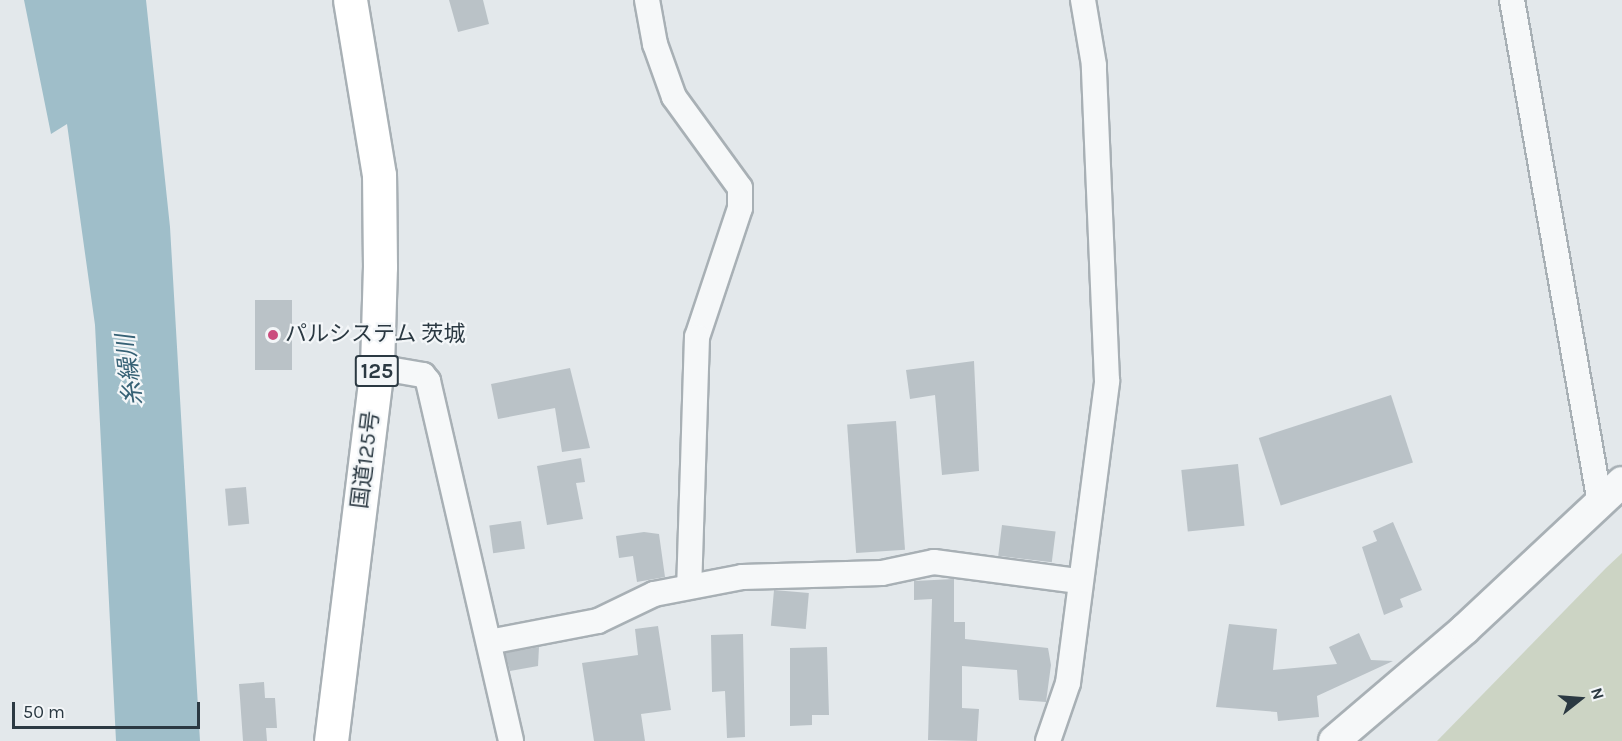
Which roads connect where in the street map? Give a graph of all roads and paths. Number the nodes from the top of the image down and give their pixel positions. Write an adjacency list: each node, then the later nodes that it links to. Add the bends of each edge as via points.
1 (350, 0): 5 (highway, 国道125号 / 125, via 378,174)
2 (648, 0): 9 (street, via 655,44 674,97 740,188 741,208 696,337)
3 (1083, 0): 8 (street, via 1094,65 1107,381)
4 (1512, 0): 7 (street)
5 (377, 367): 10 (street, via 423,375 428,381); 11 (highway, 国道125号 / 125)
6 (1622, 482): 7 (street)
7 (1600, 503): 14 (street)
8 (1079, 581): 9 (street, via 934,562 882,573 750,576); 13 (street, via 1068,683)
9 (689, 585): 10 (street, via 631,602 598,621)
10 (489, 642): 12 (street)
11 (331, 741)
12 (511, 741)
13 (1048, 741)
14 (1334, 741)

